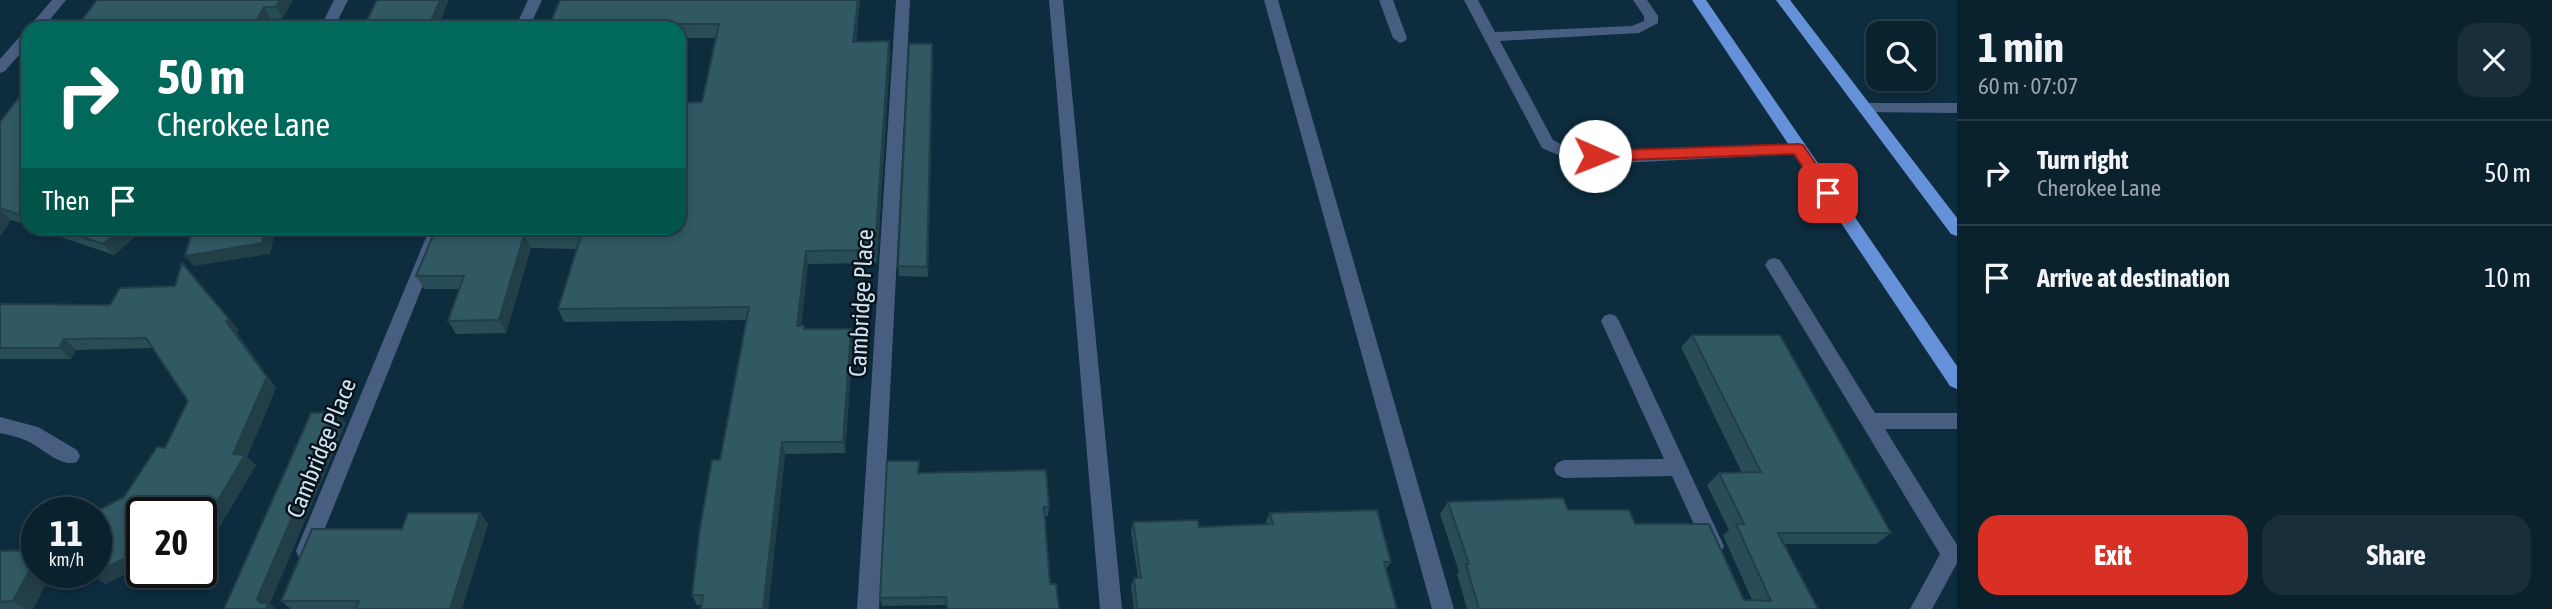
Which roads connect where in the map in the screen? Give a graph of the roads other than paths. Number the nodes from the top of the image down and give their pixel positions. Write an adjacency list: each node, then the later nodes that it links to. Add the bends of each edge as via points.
1 (59, 0): 12 (street)
2 (341, 0): 13 (street)
3 (535, 0): 14 (street)
4 (903, 0): 35 (street, Cambridge Place)
5 (1056, 0): 36 (street)
6 (1271, 0): 37 (street)
7 (1386, 0): 16 (street)
8 (1471, 0): 15 (street)
9 (1640, 0): 15 (street, via 1651,23 1634,30)
10 (1699, 0): 21 (main road)
11 (1783, 0): 19 (main road)
12 (41, 21)
13 (330, 21)
14 (525, 21)
15 (1491, 37): 21 (street, via 1547,144 1570,155)
16 (1399, 38)
17 (21, 44): 18 (street)
18 (0, 68)
19 (1864, 108): 20 (street); 22 (main road)
20 (1957, 108)
21 (1798, 149): 26 (main road)
22 (1957, 230)
23 (435, 235): 34 (street, Cambridge Place)
24 (1774, 265): 27 (street)
25 (1610, 321): 31 (street)
26 (1957, 381)
27 (1869, 421): 28 (street); 38 (street, via 1951,554)
28 (1957, 421)
29 (0, 425): 30 (street, via 31,433)
30 (70, 456)
31 (1678, 467): 32 (street); 33 (street)
32 (1564, 469)
33 (1722, 562)
34 (298, 571)
35 (868, 609)
36 (1111, 609)
37 (1443, 609)
38 (1921, 609)

